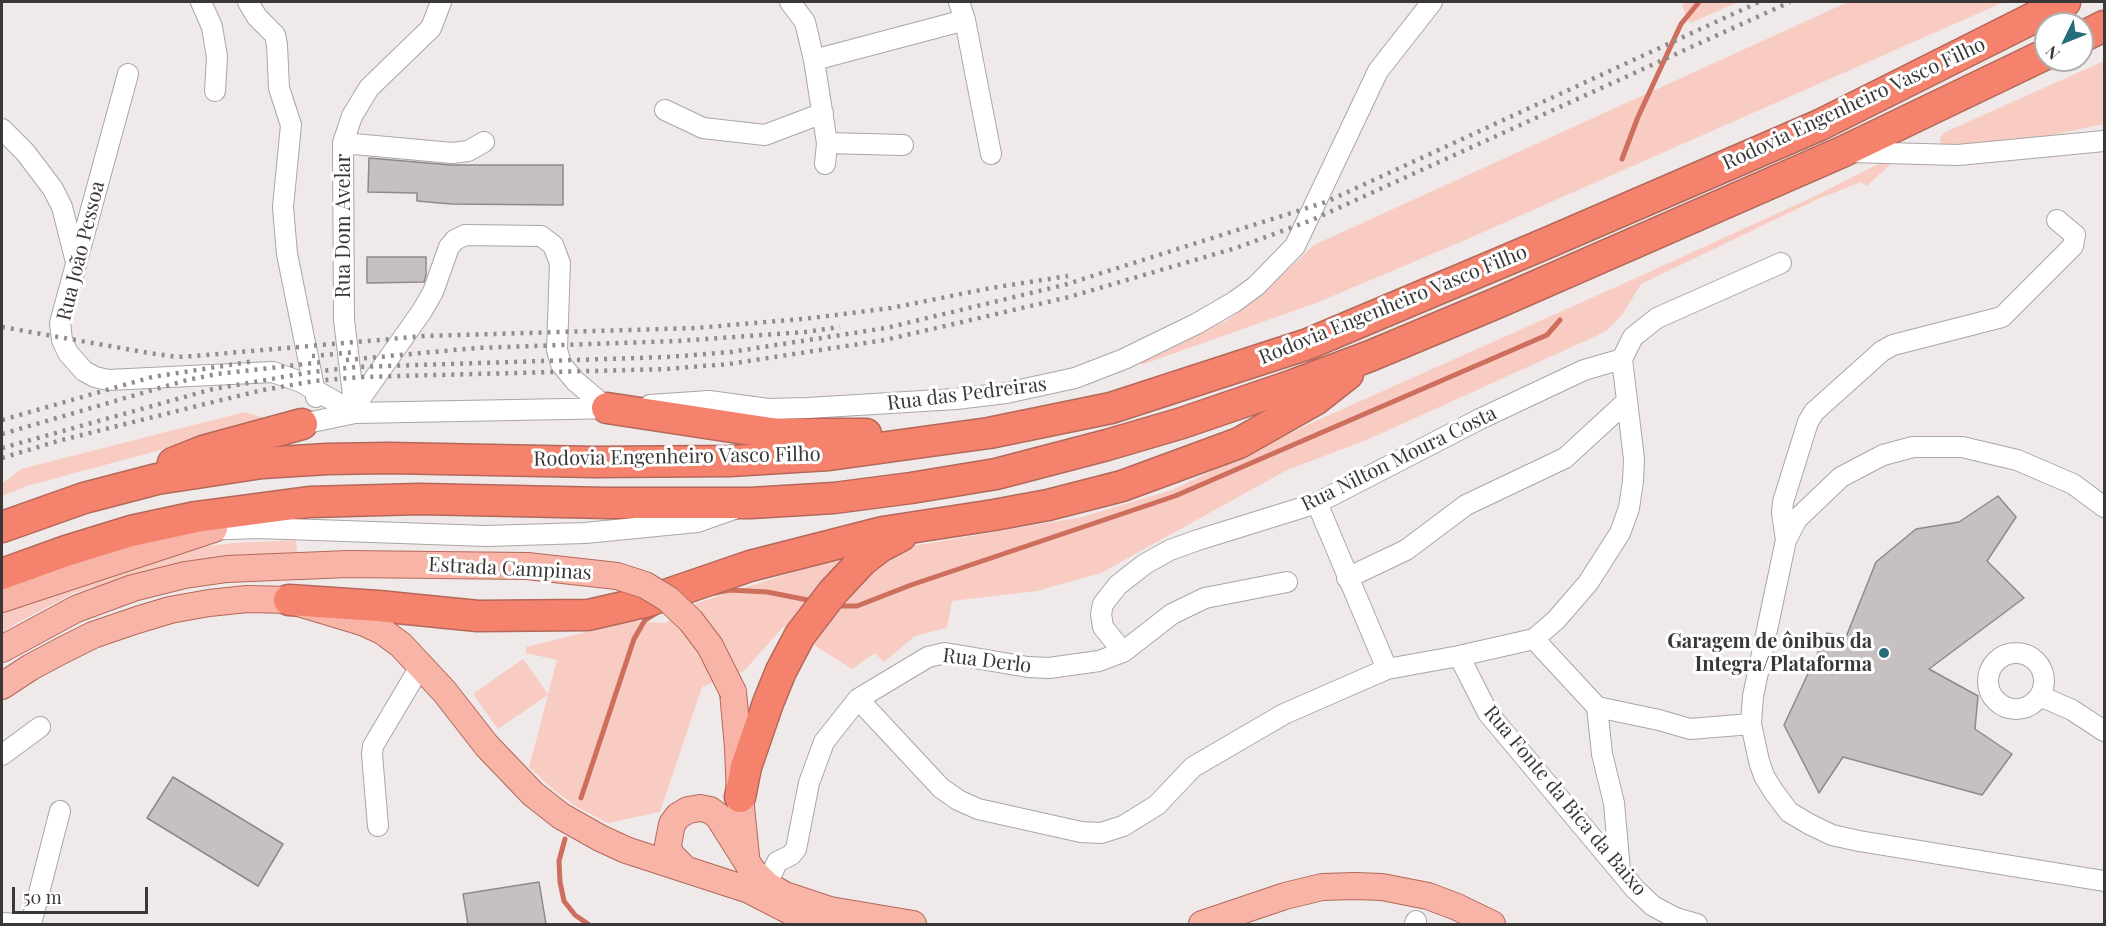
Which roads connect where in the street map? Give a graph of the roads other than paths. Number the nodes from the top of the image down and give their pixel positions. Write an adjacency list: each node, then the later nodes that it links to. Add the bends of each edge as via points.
1 (201, 2): 11 (street, via 212,27 217,57)
2 (248, 2): 28 (street, via 275,35 279,88 291,126 282,207)
3 (441, 2): 17 (street, Rua Dom Avelar, via 431,28 369,88 352,116)
4 (790, 2): 8 (street, via 805,22)
5 (1431, 2): 30 (street, Rua das Pedreiras, via 1378,71 1295,246 1256,286 1234,302 1124,359 1075,378 956,399 808,408 768,409 710,401)
6 (2065, 2): 33 (highway, Rodovia Engenheiro Vasco Filho, via 1820,125 1308,344 1111,408)
7 (962, 11): 8 (street); 21 (street)
8 (814, 60): 13 (street)
9 (2034, 60): 20 (highway, Rodovia Engenheiro Vasco Filho)
10 (128, 74): 25 (street, Rua João Pessoa)
11 (215, 91)
12 (665, 111): 13 (street, via 703,128 765,135)
13 (823, 113): 18 (street)
14 (2, 129): 25 (street, via 53,189 62,207)
15 (2104, 141): 20 (street, via 1958,155)
16 (484, 142): 17 (street, via 468,151 452,153)
17 (343, 143): 31 (street, Rua Dom Avelar, via 344,320)
18 (828, 143): 19 (street); 22 (street)
19 (903, 145)
20 (1842, 152): 26 (highway, Rodovia Engenheiro Vasco Filho)
21 (991, 154)
22 (825, 165)
23 (2056, 220): 42 (street, via 2075,235 2073,246 2002,317 1893,345 1814,412 1783,502)
24 (1781, 263): 27 (street, via 1657,318 1633,337)
25 (77, 267): 28 (street, Rua João Pessoa, via 60,324 62,340 75,362 95,378 273,372)
26 (1370, 356): 35 (highway, Rodovia Engenheiro Vasco Filho, via 1182,423 996,474 834,498); 38 (highway, via 1315,400 1239,444 1101,492)
27 (1622, 359): 29 (street); 36 (street, Rua Nilton Moura Costa, via 1584,370 1480,419)
28 (313, 389): 31 (street, Rua João Pessoa); 32 (street, via 317,403)
29 (1626, 402): 45 (street, via 1565,458 1466,506 1406,550); 50 (street, via 1633,481 1620,533 1588,583)
30 (607, 408): 31 (street, Rua das Pedreiras); 31 (street, via 574,381 561,364 557,350 560,263 553,245 541,236 465,235 449,247 433,292 360,399); 33 (highway, via 778,434)
31 (355, 413): 32 (street, Rua das Pedreiras)
32 (302, 424): 34 (highway, via 203,452)
33 (988, 433): 34 (highway, Rodovia Engenheiro Vasco Filho, via 829,455 730,461 379,459 262,464 157,479)
34 (84, 498): 39 (highway, Rodovia Engenheiro Vasco Filho)
35 (751, 503): 40 (street, via 697,522 585,533 486,536); 41 (highway, Rodovia Engenheiro Vasco Filho, via 420,499 309,502 196,517)
36 (1317, 503): 45 (street); 52 (street, Rua Nilton Moura Costa, via 1170,550 1129,576 1103,604 1101,614 1103,627)
37 (2104, 507): 42 (street, via 2073,483 2017,460 1962,447 1914,447 1883,455 1841,477 1797,519)
38 (932, 524): 49 (highway, via 771,560 645,602 588,615 478,616); 64 (highway, via 895,538 863,560 832,592 800,635 768,703)
39 (2, 527)
40 (214, 529): 41 (street); 48 (main road)
41 (131, 531): 43 (highway, Rodovia Engenheiro Vasco Filho)
42 (1786, 540): 60 (street, via 1753,696)
43 (30, 564): 44 (highway, Rodovia Engenheiro Vasco Filho); 47 (main road)
44 (2, 574)
45 (1347, 578): 55 (street)
46 (1287, 582): 52 (street, Rua Derlo, via 1205,598 1172,614)
47 (2, 584)
48 (2, 600)
49 (289, 600): 54 (main road, via 382,631); 56 (main road, via 247,599 170,610 93,635)
50 (1534, 639): 53 (street); 59 (street)
51 (2, 650): 64 (main road, Estrada Campinas, bridge, via 76,609 133,588 227,569 348,564 527,566 617,576 645,585 668,599 710,646 733,692)
52 (1123, 652): 58 (street, Rua Derlo, via 1099,661 1049,668 937,653)
53 (1459, 656): 55 (street); 69 (street, Rua Fonte da Bica da Baixo, via 1488,713)
54 (421, 665): 66 (street, via 373,746); 68 (main road, via 487,746 533,794 561,816 626,850)
55 (1387, 669): 58 (street, via 1284,714 1193,767 1157,806 1101,833 989,811 958,800 941,788)
56 (2, 686)
57 (2040, 696): 62 (street, via 2072,710)
58 (858, 699): 71 (street, Rua Derlo, via 824,742 809,783 796,849 777,862)
59 (1597, 707): 60 (street, via 1690,729); 69 (street, via 1602,754 1614,804)
60 (1751, 724): 70 (street, via 1764,776 1774,792 1789,812 1832,835)
61 (40, 728): 63 (street)
62 (2104, 731)
63 (2, 755)
64 (740, 797): 67 (main road, Estrada Campinas)
65 (60, 811): 76 (street)
66 (378, 826)
67 (747, 862): 68 (main road, via 718,816 700,808 678,816 668,835 670,854); 71 (main road)
68 (683, 867): 73 (main road, via 749,890)
69 (1620, 871): 80 (street, Rua Fonte da Bica da Baixo, via 1653,906)
70 (2104, 881)
71 (767, 885): 72 (main road)
72 (862, 921): 77 (main road)
73 (811, 922)
74 (2, 923): 75 (street)
75 (21, 924)
76 (30, 924)
77 (913, 924)
78 (1202, 924): 79 (main road, via 1322,886 1355,886 1428,896)
79 (1492, 924)
80 (1697, 924)

